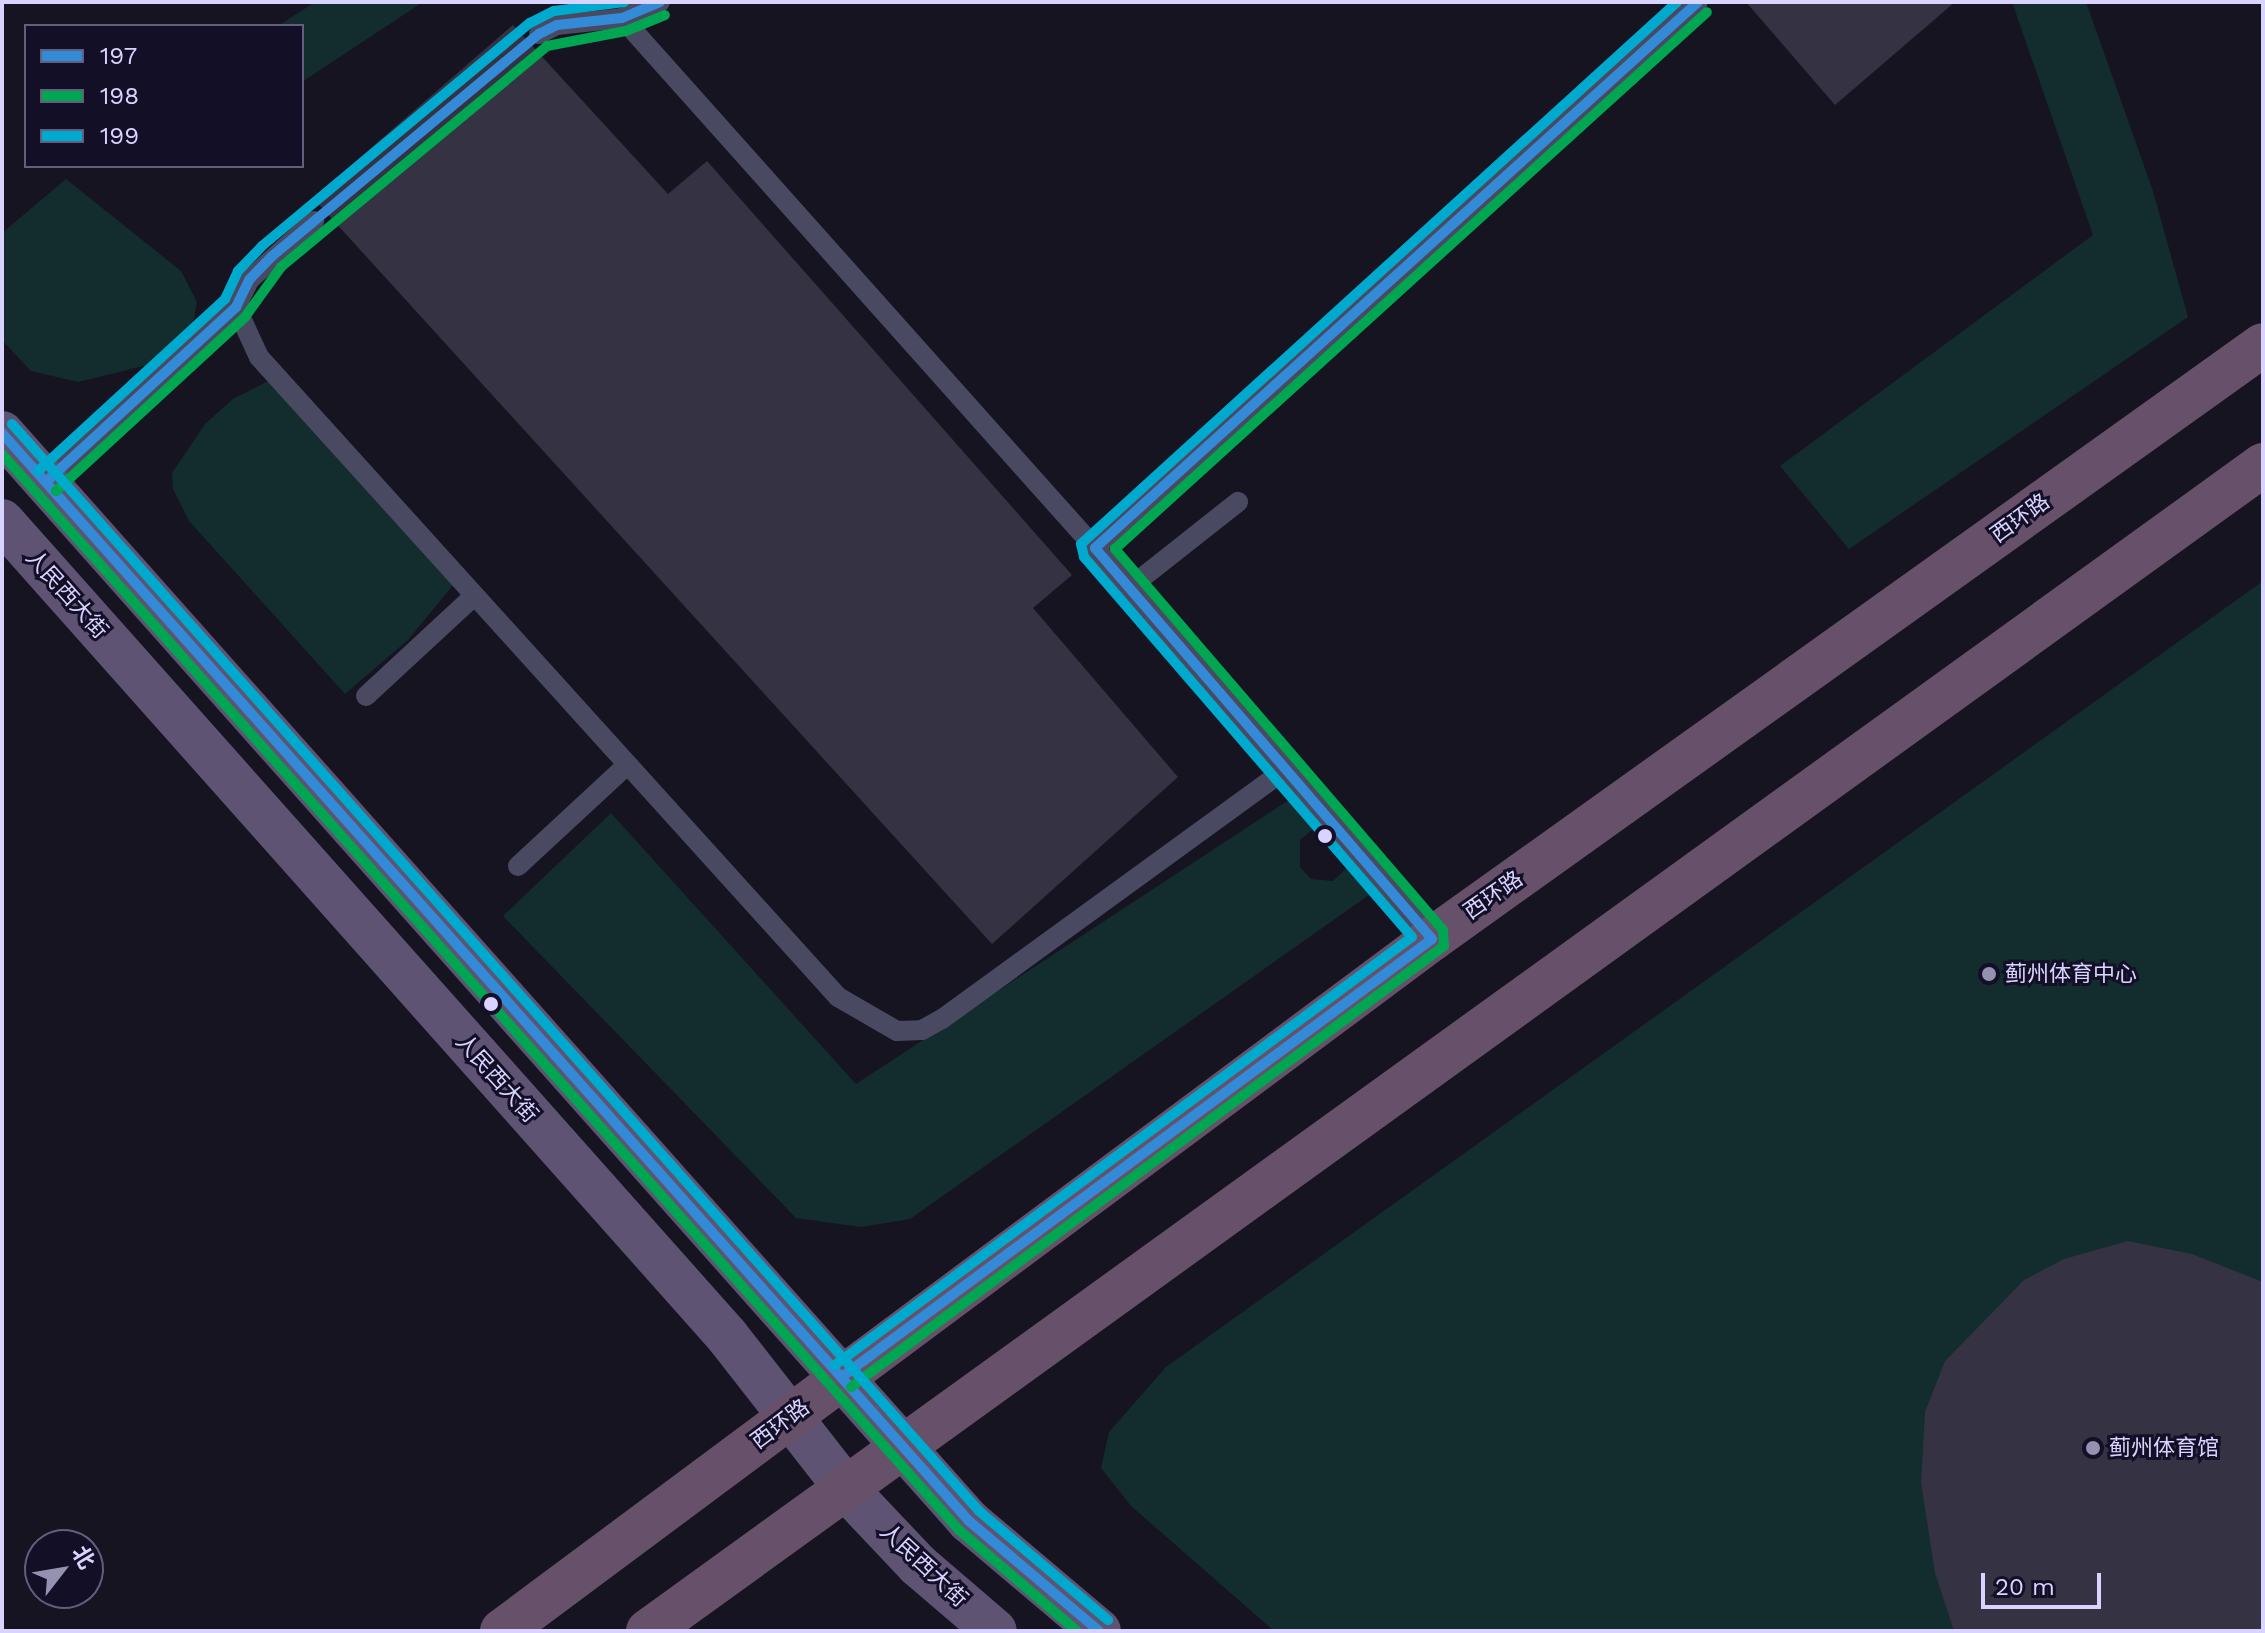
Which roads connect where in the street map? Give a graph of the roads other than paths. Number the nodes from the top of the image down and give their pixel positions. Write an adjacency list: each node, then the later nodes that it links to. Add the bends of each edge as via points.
1 (660, 2): 3 (lane)
2 (1698, 2): 13 (lane)
3 (622, 18): 4 (lane, via 557,25); 13 (lane)
4 (539, 34)
5 (314, 221): 6 (lane, via 249,280)
6 (236, 307): 10 (lane); 15 (lane, via 259,357)
7 (2263, 345): 20 (highway, 西环路)
8 (2, 433): 10 (main road)
9 (2263, 465): 25 (highway)
10 (47, 481): 21 (main road)
11 (1238, 502): 14 (lane)
12 (2, 521): 22 (main road, 人民西大街)
13 (1095, 548): 14 (lane)
14 (1129, 588): 18 (lane)
15 (474, 596): 16 (lane); 17 (lane)
16 (366, 696)
17 (627, 765): 18 (lane, via 838,997 897,1031 922,1030 942,1019); 19 (lane)
18 (1286, 769): 20 (lane)
19 (518, 866)
20 (1432, 939): 23 (highway, 西环路)
21 (772, 1296): 22 (main road, via 787,1341 774,1357 752,1357); 23 (main road)
22 (727, 1336): 24 (main road, 人民西大街)
23 (843, 1376): 24 (highway, 西环路); 25 (main road)
24 (789, 1418): 26 (main road, 人民西大街); 27 (highway, 西环路)
25 (904, 1449): 26 (highway); 30 (main road, via 969,1521)
26 (848, 1491): 28 (highway); 29 (main road, 人民西大街, via 918,1565)
27 (502, 1631)
28 (648, 1631)
29 (995, 1631)
30 (1099, 1631)

